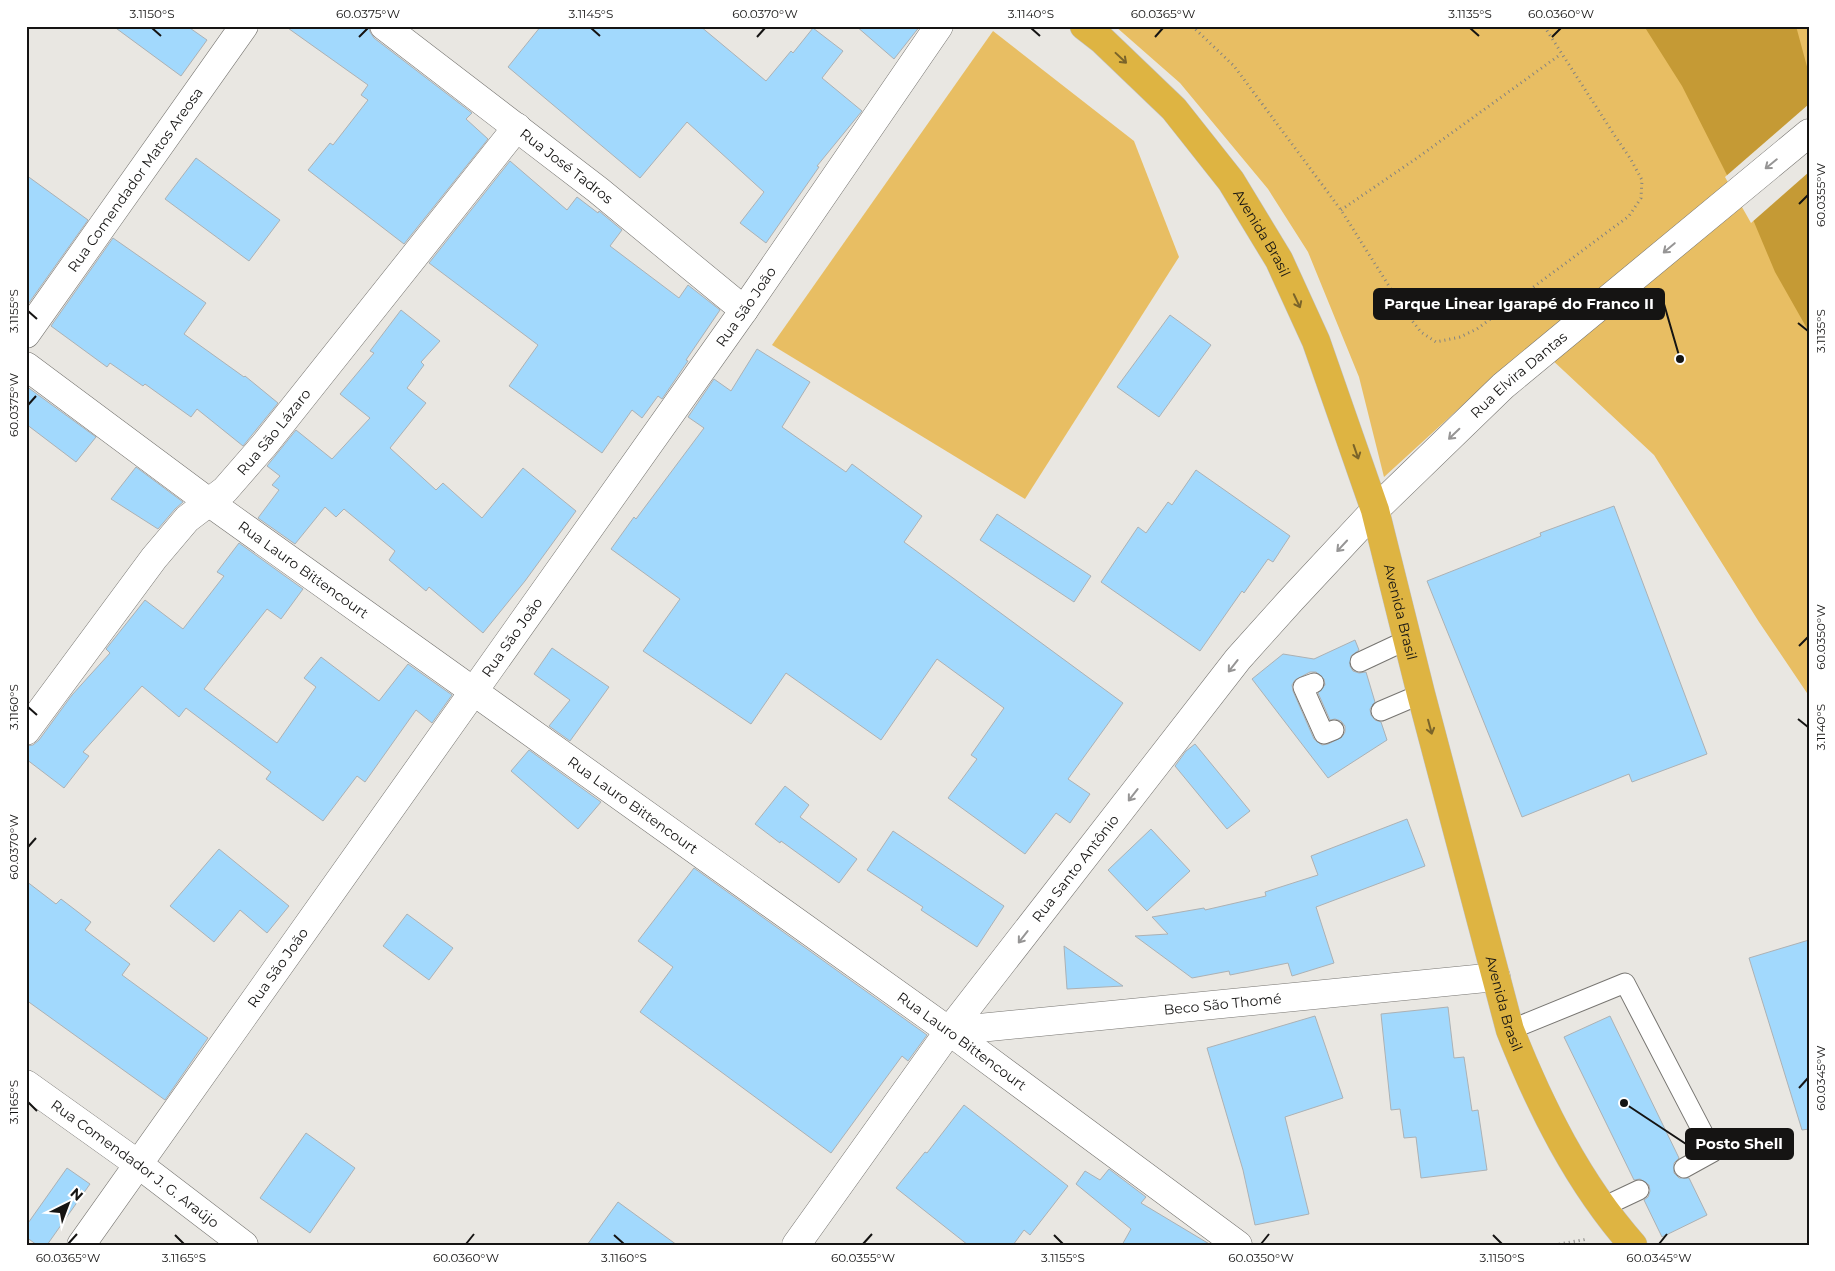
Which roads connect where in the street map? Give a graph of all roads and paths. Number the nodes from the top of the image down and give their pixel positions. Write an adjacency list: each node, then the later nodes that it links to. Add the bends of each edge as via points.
1 (244, 26): 12 (street, Rua Comendador Matos Areosa)
2 (384, 26): 8 (street, Rua José Tadros)
3 (939, 26): 11 (street, Rua São João)
4 (1084, 26): 15 (highway, Avenida Brasil, one-way to 15, via 1174,109 1231,181 1274,252 1316,341)
5 (1192, 26): 10 (path, via 1234,66)
6 (1544, 26): 7 (path)
7 (1561, 54): 10 (path); 10 (path, via 1630,158 1642,180 1641,198 1628,216 1476,329 1460,337 1436,342 1421,332)
8 (517, 127): 11 (street, Rua José Tadros); 14 (street, Rua São Lázaro, via 265,444)
9 (1809, 133): 15 (street, Rua Elvira Dantas, one-way to 15, via 1504,386)
10 (1341, 210)
11 (744, 310): 19 (street, Rua São João)
12 (26, 334)
13 (26, 366): 14 (street, Rua Lauro Bittencourt)
14 (210, 503): 19 (street, Rua Lauro Bittencourt); 23 (street, Rua São Lázaro, via 187,519 154,558)
15 (1375, 510): 16 (highway, Avenida Brasil); 25 (street, Rua Santo Antônio, one-way to 25, via 1238,659)
16 (1407, 640): 17 (lane); 20 (highway, Avenida Brasil)
17 (1360, 662)
18 (1314, 683): 22 (lane, via 1303,687 1324,734)
19 (474, 691): 25 (street, Rua Lauro Bittencourt); 28 (street, Rua São João)
20 (1421, 694): 21 (lane); 24 (highway, Avenida Brasil, one-way to 24)
21 (1381, 712)
22 (1334, 730)
23 (26, 731)
24 (1496, 977): 25 (street, Beco São Thomé); 26 (highway, Avenida Brasil)
25 (950, 1030): 34 (street, Rua Santo Antônio); 35 (street, Rua Lauro Bittencourt)
26 (1510, 1030): 29 (lane, via 1625,983 1713,1152); 31 (highway, Avenida Brasil, via 1556,1132)
27 (26, 1084): 28 (street, Rua Comendador J. G. Araújo)
28 (138, 1164): 32 (street, Rua São João); 33 (street, Rua Comendador J. G. Araújo)
29 (1684, 1168)
30 (1639, 1190): 31 (lane)
31 (1603, 1207): 36 (highway, Avenida Brasil)
32 (82, 1245)
33 (244, 1245)
34 (796, 1245)
35 (1238, 1245)
36 (1633, 1245)

